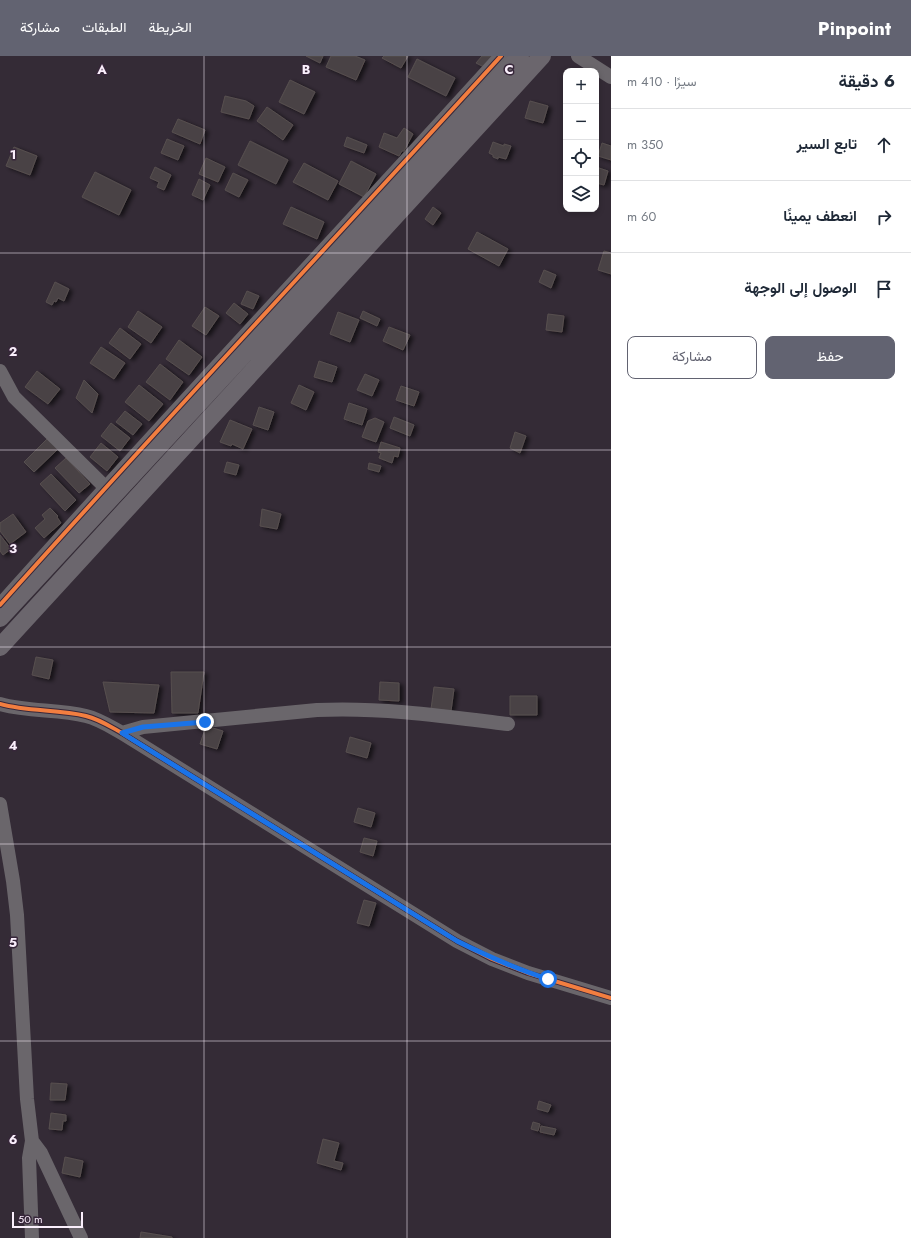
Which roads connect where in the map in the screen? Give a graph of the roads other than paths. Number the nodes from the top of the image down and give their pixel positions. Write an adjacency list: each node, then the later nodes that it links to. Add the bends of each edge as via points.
1 (502, 56): 7 (street)
2 (520, 56): 9 (main road)
3 (542, 56): 10 (main road)
4 (578, 56): 5 (street)
5 (611, 77)
6 (0, 371): 7 (street, via 14,397)
7 (105, 487): 8 (street)
8 (0, 605)
9 (0, 618)
10 (0, 646)
11 (0, 704): 13 (street, via 87,716)
12 (508, 724): 13 (street, via 406,711 344,709 143,727)
13 (122, 733): 15 (street, via 457,941 492,959 528,973)
14 (0, 804): 16 (street, via 17,915 27,1099)
15 (611, 998)
16 (32, 1141): 17 (street, via 29,1158); 18 (street, via 41,1153)
17 (32, 1238)
18 (81, 1238)

